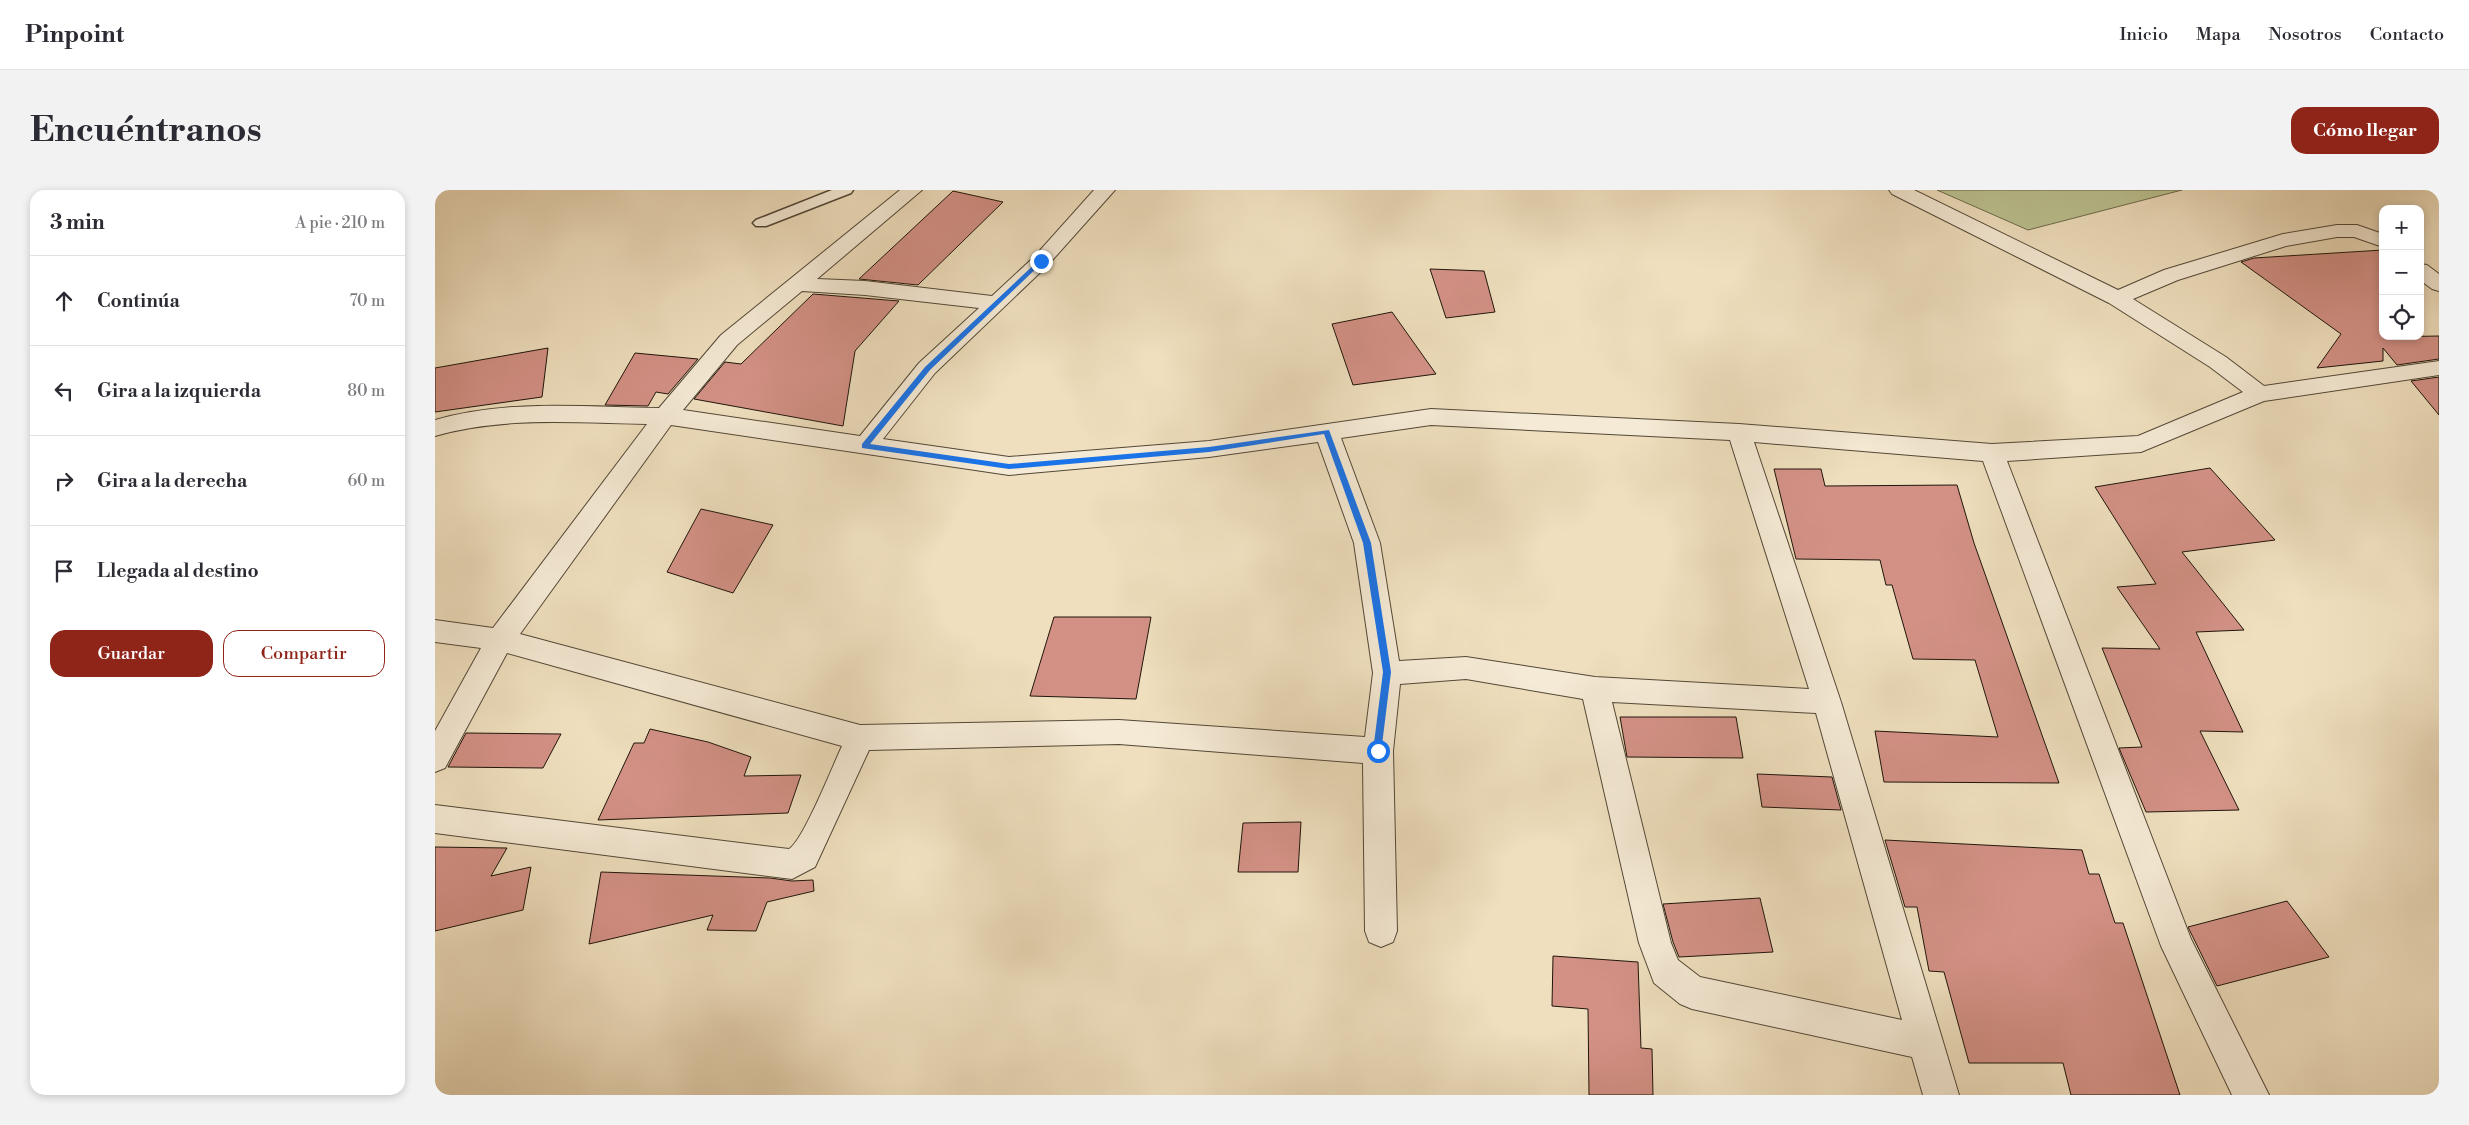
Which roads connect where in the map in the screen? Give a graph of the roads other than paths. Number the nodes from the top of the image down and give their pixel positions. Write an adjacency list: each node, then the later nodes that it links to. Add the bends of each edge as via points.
1 (846, 190): 5 (lane)
2 (912, 190): 8 (street)
3 (1105, 190): 11 (street)
4 (1899, 190): 10 (street)
5 (761, 223)
6 (2379, 240): 10 (street, via 2357,232 2337,231 2283,240 2171,275)
7 (2424, 273): 9 (street)
8 (798, 284): 11 (street); 14 (street, via 729,340)
9 (2439, 284)
10 (2117, 298): 13 (street, via 2218,362)
11 (998, 303): 18 (street, via 927,368)
12 (2439, 368): 13 (street)
13 (2259, 394): 19 (street, via 2141,444)
14 (665, 416): 15 (street, via 514,414 459,420); 18 (street); 21 (street)
15 (435, 428)
16 (1326, 432): 17 (street, via 1431,417); 18 (street, via 1209,449 1009,466); 22 (street, via 1367,543)
17 (1739, 432): 19 (street); 24 (street)
18 (865, 446)
19 (1992, 453): 32 (street, via 2177,946)
20 (435, 631): 21 (street)
21 (500, 640): 25 (street); 27 (street)
22 (1387, 672): 23 (street, via 1466,668); 26 (street)
23 (1595, 689): 24 (street); 30 (street, via 1655,943 1666,971 1692,992)
24 (1827, 702): 30 (street)
25 (860, 738): 26 (street, via 1119,732); 28 (street, via 813,842 804,857 792,864)
26 (1378, 751): 29 (street)
27 (435, 759)
28 (435, 819)
29 (1381, 931)
30 (1924, 1042): 31 (street)
31 (1941, 1095)
32 (2251, 1095)

